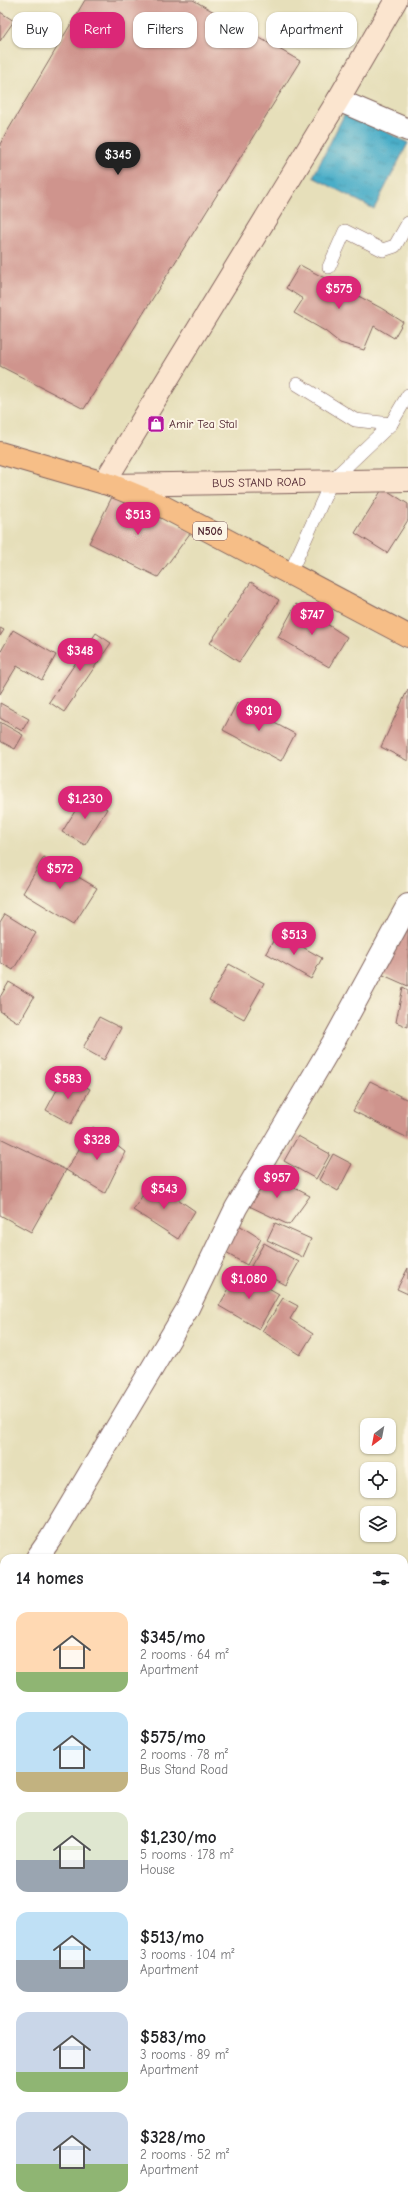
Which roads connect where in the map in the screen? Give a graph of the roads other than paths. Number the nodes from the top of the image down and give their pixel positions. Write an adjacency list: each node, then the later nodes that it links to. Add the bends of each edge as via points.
1 (396, 0): 2 (street)
2 (338, 100): 3 (street); 12 (street)
3 (408, 130)
4 (408, 223): 5 (lane, via 396,246 382,250 345,231)
5 (329, 267)
6 (297, 384): 8 (lane, via 355,420)
7 (408, 395): 8 (lane)
8 (391, 424): 10 (lane)
9 (0, 453): 12 (highway, N506)
10 (332, 480): 11 (street, BUS STAND ROAD); 12 (street, BUS STAND ROAD); 13 (lane)
11 (408, 480)
12 (107, 484): 13 (highway, N506, via 164,507)
13 (290, 573): 14 (highway, N506)
14 (408, 636)
15 (408, 906): 16 (street, via 334,1041 236,1208 188,1308)
16 (40, 1554)

